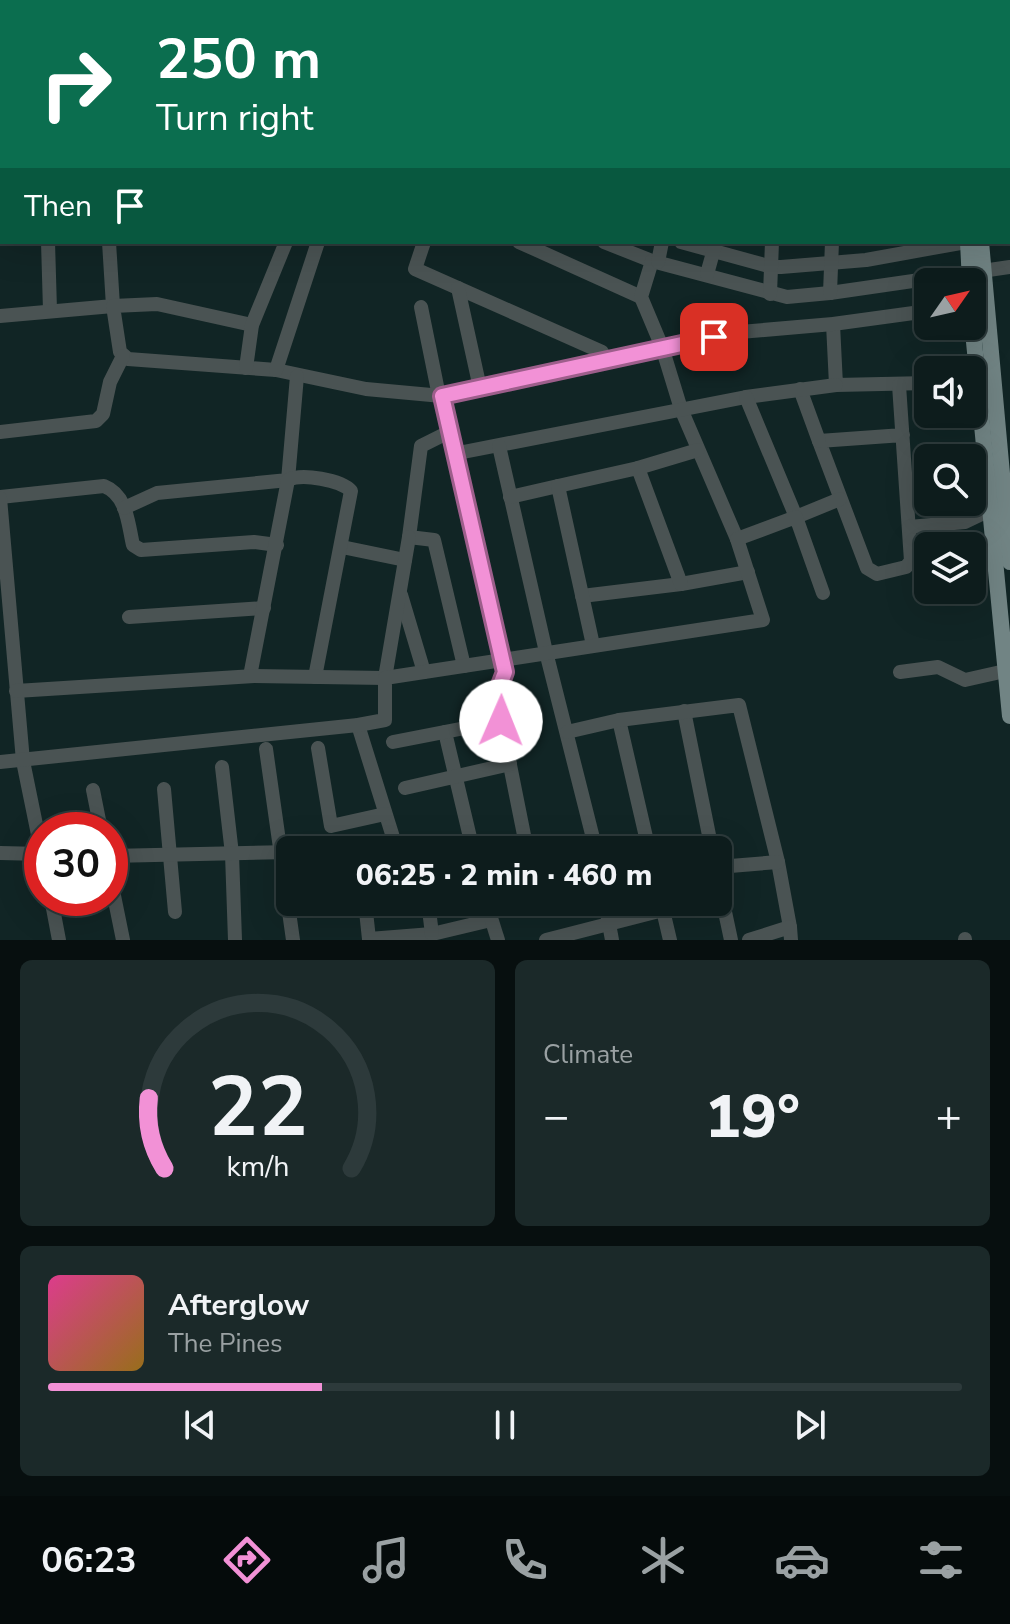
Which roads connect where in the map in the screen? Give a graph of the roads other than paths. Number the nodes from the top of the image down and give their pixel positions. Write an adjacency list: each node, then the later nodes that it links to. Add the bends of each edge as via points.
1 (48, 244): 32 (street)
2 (109, 244): 30 (street)
3 (285, 244): 36 (street)
4 (317, 244): 42 (street)
5 (423, 244): 26 (street, via 415,269)
6 (523, 244): 29 (street)
7 (609, 244): 17 (street)
8 (661, 244): 17 (street)
9 (695, 244): 15 (street)
10 (772, 244): 19 (street)
11 (832, 244): 18 (street)
12 (947, 244): 16 (street)
13 (967, 244): 21 (main road)
14 (981, 244): 22 (main road)
15 (715, 247): 19 (street); 24 (street)
16 (896, 249): 18 (street)
17 (655, 261): 24 (street); 29 (street)
18 (832, 264): 19 (street); 27 (street)
19 (772, 267): 28 (street)
20 (1010, 267): 23 (street)
21 (973, 268)
22 (976, 268)
23 (986, 273)
24 (707, 274): 28 (street)
25 (914, 283): 27 (street)
26 (458, 288): 40 (street, via 602,352); 47 (street)
27 (830, 293): 28 (street)
28 (770, 294)
29 (641, 297): 38 (street)
30 (113, 306): 32 (street); 36 (street, via 157,304); 39 (street)
31 (421, 307): 49 (street)
32 (50, 310): 34 (street)
33 (914, 313): 35 (street)
34 (0, 316)
35 (833, 324): 38 (street, via 740,332); 45 (street)
36 (252, 325): 41 (street)
37 (986, 328): 52 (main road)
38 (662, 347): 40 (street); 51 (street)
39 (123, 356): 41 (street); 54 (street, via 96,421)
40 (606, 361): 47 (street)
41 (246, 368): 42 (street)
42 (276, 370): 43 (street)
43 (297, 376): 49 (street); 62 (street)
44 (914, 384): 46 (street)
45 (836, 385): 46 (street); 48 (street)
46 (899, 385): 56 (street)
47 (480, 388): 49 (street)
48 (800, 389): 50 (street); 57 (street)
49 (440, 396): 55 (street)
50 (746, 397): 51 (street); 69 (street)
51 (681, 409): 58 (street); 59 (street)
52 (1004, 414): 68 (main road)
53 (985, 428): 68 (main road)
54 (0, 432)
55 (449, 432): 60 (street); 71 (street, via 421,446)
56 (903, 435): 57 (street); 70 (street)
57 (819, 441): 66 (street)
58 (499, 446): 60 (street); 65 (street)
59 (698, 450): 61 (street); 72 (street)
60 (453, 454): 87 (street)
61 (638, 468): 63 (street); 78 (street)
62 (288, 480): 67 (street, via 157,493); 73 (street); 74 (street, via 296,476 348,486)
63 (558, 486): 65 (street); 81 (street)
64 (0, 497): 67 (street, via 104,486 116,493); 84 (street)
65 (510, 497): 86 (street)
66 (840, 499): 69 (street); 70 (street, via 872,573 911,563)
67 (124, 508): 73 (street, via 133,545 141,550)
68 (1002, 509): 70 (street, via 965,522); 76 (main road); 89 (main road)
69 (796, 517): 72 (street); 80 (street)
70 (909, 527)
71 (409, 537): 75 (street); 88 (street, via 434,540)
72 (737, 539): 77 (street)
73 (277, 545): 82 (street)
74 (342, 547): 75 (street); 93 (street)
75 (405, 560): 79 (street)
76 (1010, 562)
77 (748, 572): 78 (street); 85 (street, via 763,620)
78 (681, 584): 81 (street)
79 (400, 591): 90 (street); 94 (street)
80 (823, 593)
81 (582, 596): 85 (street)
82 (264, 608): 83 (street); 92 (street)
83 (129, 617)
84 (6, 640): 95 (street)
85 (593, 645): 86 (street)
86 (546, 652): 87 (street); 102 (street)
87 (501, 659): 88 (street); 99 (street)
88 (464, 666): 90 (street)
89 (1005, 671): 91 (street, via 965,680 938,667); 97 (main road)
90 (424, 672): 94 (street)
91 (900, 672)
92 (250, 676): 93 (street); 95 (street)
93 (315, 677): 94 (street)
94 (385, 678): 100 (street, via 385,720)
95 (16, 691): 106 (street)
96 (684, 711): 98 (street); 122 (street); 128 (street, via 735,703 741,708)
97 (1010, 716)
98 (619, 720): 102 (street); 121 (street)
99 (501, 721): 101 (street); 108 (street)
100 (358, 725): 106 (street); 115 (street)
101 (445, 732): 103 (street); 110 (street)
102 (567, 732): 120 (street)
103 (393, 742)
104 (318, 748): 115 (street, via 331,826)
105 (266, 749): 116 (street)
106 (23, 761): 107 (street); 124 (street, via 42,854)
107 (0, 762)
108 (510, 764): 110 (street); 119 (street)
109 (222, 767): 125 (street)
110 (454, 777): 111 (street); 118 (street)
111 (405, 788)
112 (164, 789): 127 (street)
113 (93, 790): 114 (street)
114 (97, 812)
115 (385, 814): 117 (street)
116 (282, 836)
117 (392, 836)
118 (469, 836)
119 (524, 836)
120 (593, 836)
121 (646, 836)
122 (709, 836)
123 (276, 852): 125 (street)
124 (0, 853)
125 (232, 854): 127 (street); 147 (street)
126 (128, 856): 127 (street)
127 (169, 857): 130 (street)
128 (778, 862): 129 (street); 144 (street)
129 (732, 866)
130 (175, 912)
131 (54, 916): 145 (street)
132 (118, 916): 146 (street)
133 (291, 916): 148 (street)
134 (367, 916): 143 (street, via 369,939)
135 (430, 916): 143 (street)
136 (490, 916): 141 (street)
137 (607, 916): 142 (street)
138 (632, 916): 142 (street)
139 (664, 916): 152 (street)
140 (726, 916): 153 (street)
141 (491, 920): 143 (street); 149 (street)
142 (608, 924): 150 (street); 151 (street)
143 (432, 934)
144 (791, 934): 154 (street)
145 (59, 940)
146 (123, 940)
147 (235, 940)
148 (293, 940)
149 (498, 940)
150 (546, 940)
151 (612, 940)
152 (670, 940)
153 (731, 940)
154 (749, 940)

